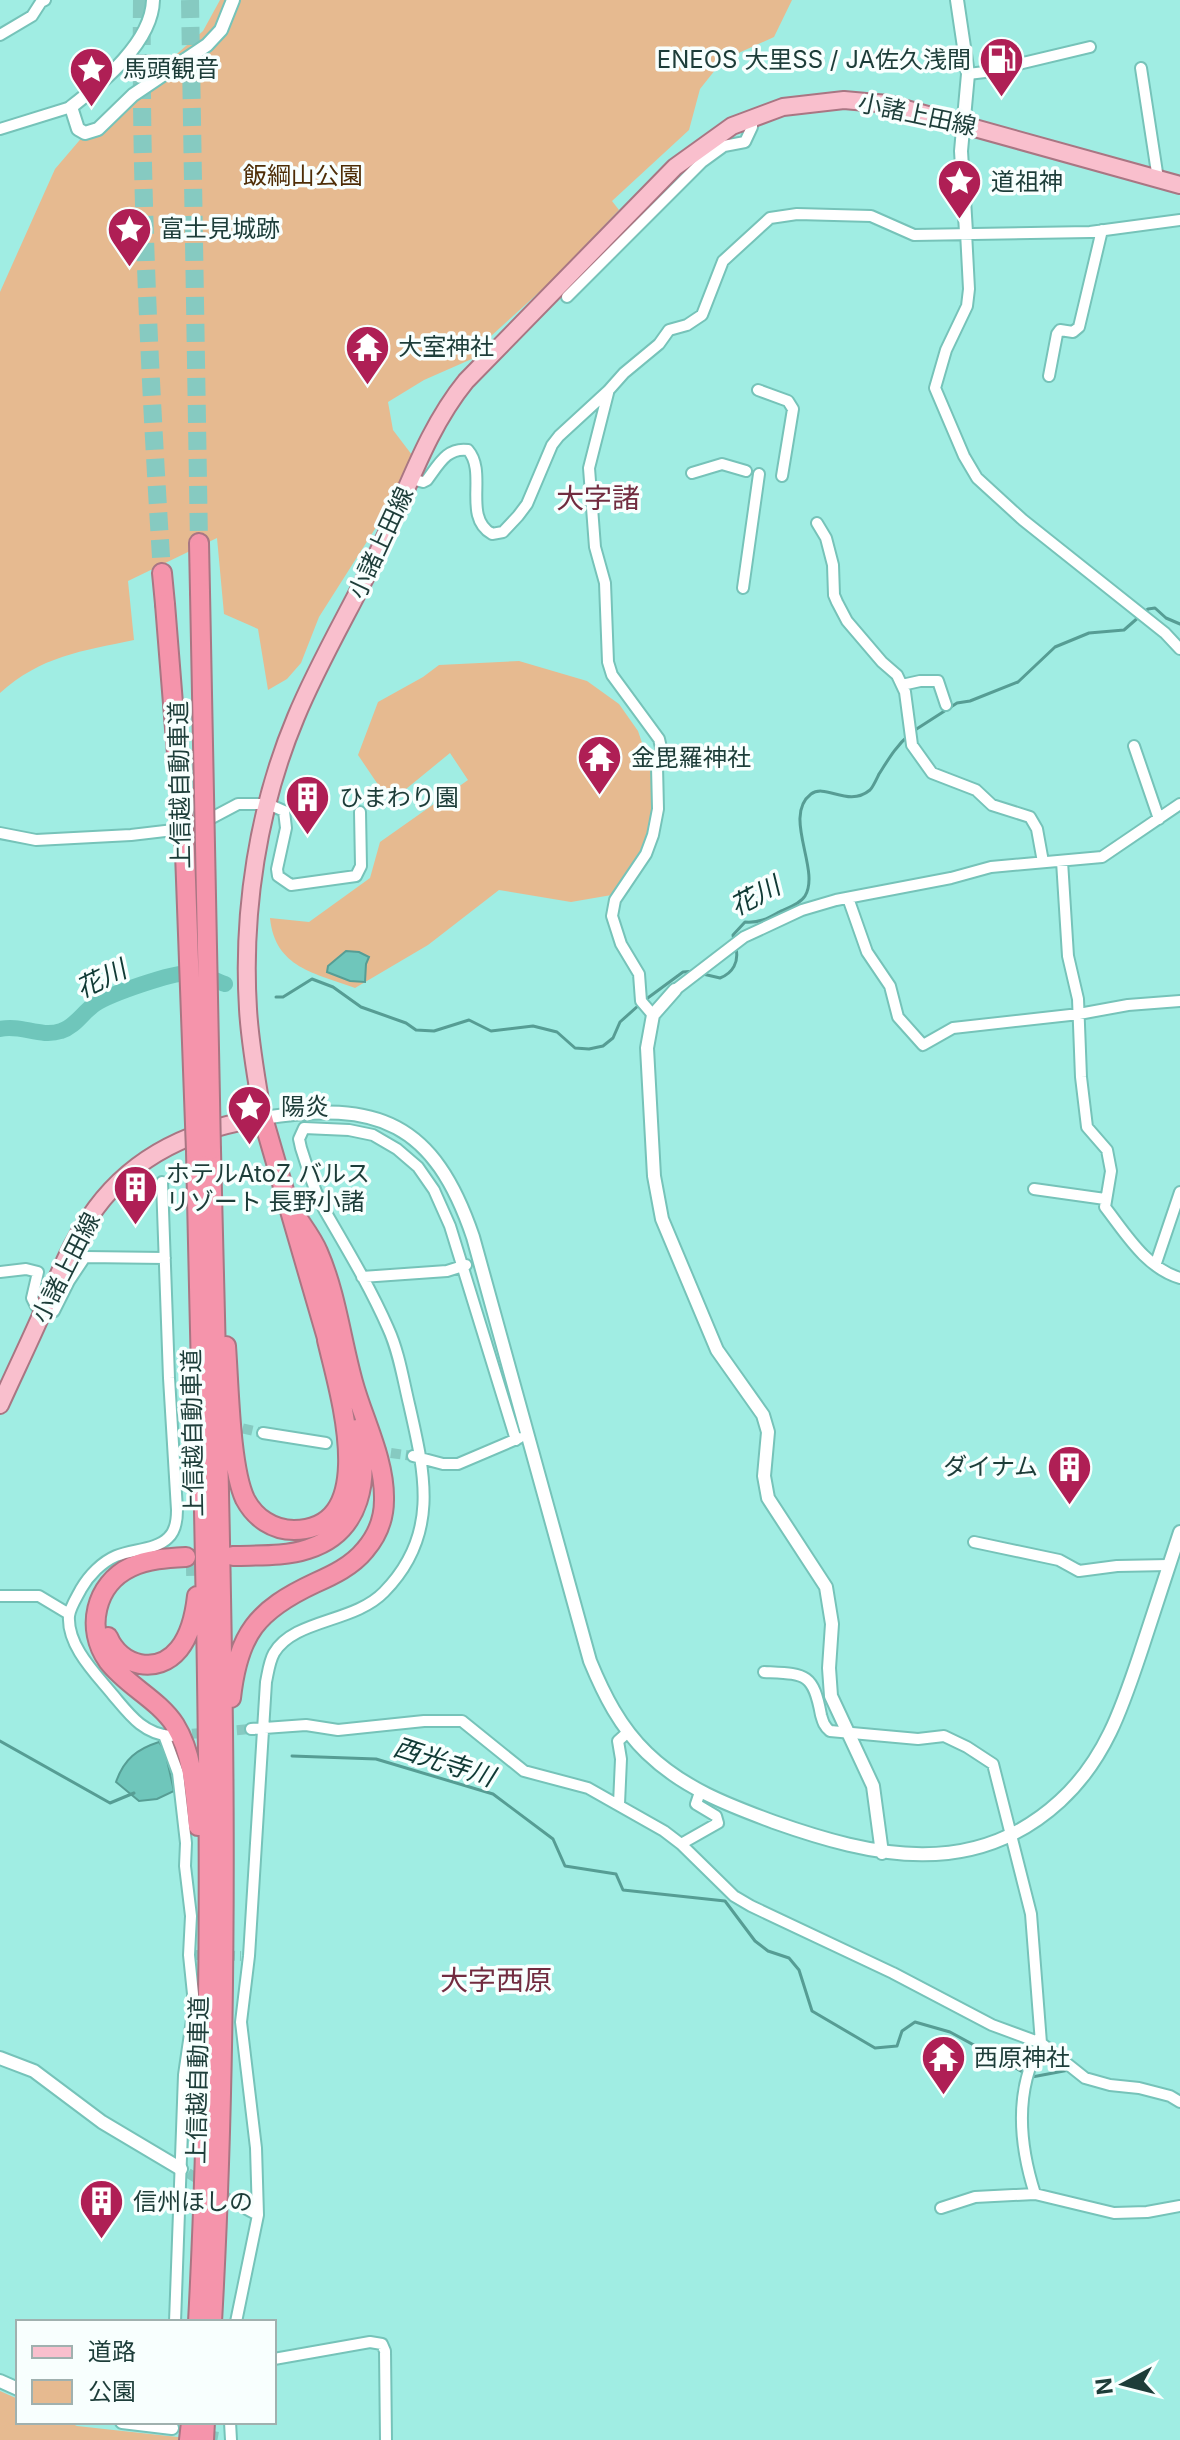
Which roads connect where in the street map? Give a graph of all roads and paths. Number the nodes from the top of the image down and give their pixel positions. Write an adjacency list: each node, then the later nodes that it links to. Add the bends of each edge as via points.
1 (45, 0): 5 (street, via 32,16)
2 (153, 0): 9 (street, via 153,17 138,41 108,78)
3 (233, 0): 9 (street, via 221,30 207,45 133,95 98,129 78,129)
4 (957, 0): 8 (street)
5 (0, 35)
6 (1090, 47): 8 (street)
7 (1141, 68): 13 (street)
8 (968, 74): 11 (street)
9 (71, 107): 12 (street)
10 (752, 117): 11 (main road, 小諸上田線, via 806,102 852,100); 18 (street, via 745,142 724,146 702,162); 26 (main road, 小諸上田線, via 704,144 656,184 466,381 439,418)
11 (963, 124): 13 (main road, 小諸上田線); 17 (street)
12 (0, 129)
13 (1158, 179): 14 (main road, 小諸上田線)
14 (1180, 185)
15 (1180, 220): 16 (street)
16 (1102, 230): 17 (street); 19 (street, via 1079,327 1057,334)
17 (966, 232): 21 (street, via 914,235 871,216 770,218 717,269 702,315 669,330); 31 (street, via 967,306 935,388 964,456 977,478 1023,520)
18 (567, 297)
19 (1049, 376)
20 (758, 390): 25 (street, via 788,401 793,409)
21 (608, 391): 26 (street, via 552,445 527,504 503,532 492,534 481,524 474,460 468,450 452,450 427,480); 46 (street, via 589,468 595,547 605,583 608,662 659,739 662,752 650,845 615,900 612,916 639,974 641,1001)
22 (746, 471): 23 (street, via 722,464)
23 (692, 473)
24 (759, 474): 30 (street)
25 (782, 476)
26 (411, 479): 35 (main road, 小諸上田線, via 296,717)
27 (817, 523): 32 (street, via 826,538 837,602)
28 (199, 543): 48 (highway, 上信越自動車道, bridge)
29 (162, 573): 48 (highway, 上信越自動車道, bridge)
30 (743, 588)
31 (1180, 649)
32 (902, 685): 33 (street, via 938,681); 41 (street, via 912,745 932,773 976,790 992,805 1030,817)
33 (946, 705)
34 (1134, 746): 38 (street)
35 (268, 804): 37 (street, via 286,815 277,873 291,885 356,876 361,866); 39 (street, via 238,804 204,822 164,832 36,840); 47 (main road, 小諸上田線, via 252,890 247,983)
36 (1179, 809): 38 (street)
37 (360, 812)
38 (1159, 819): 40 (street, via 1102,857)
39 (0, 833)
40 (1062, 861): 41 (street); 45 (street, via 1068,956)
41 (1043, 862): 42 (street, via 991,867)
42 (848, 898): 43 (street, via 802,910 744,937); 45 (street, via 867,952 890,986 898,1017 923,1045 953,1028)
43 (675, 990): 46 (street)
44 (1180, 1001): 45 (street)
45 (1079, 1014): 53 (street, via 1087,1127 1107,1150 1111,1171)
46 (653, 1015): 78 (street, via 648,1076 662,1219 717,1350 766,1423 768,1498 826,1587 832,1624 830,1688)
47 (263, 1118): 54 (highway); 61 (main road, 小諸上田線, via 184,1137 125,1176 88,1219); 67 (street, via 318,1111 360,1114 402,1131 428,1153 449,1180 466,1217)
48 (204, 1150): 51 (highway, 上信越自動車道); 63 (highway, 上信越自動車道)
49 (162, 1182): 55 (street)
50 (1034, 1189): 53 (street)
51 (212, 1192): 62 (highway, via 238,1477 254,1512 280,1528 320,1523 336,1509 346,1488 348,1450); 85 (highway, 上信越自動車道)
52 (1180, 1192): 56 (street)
53 (1105, 1199): 56 (street, via 1105,1207 1139,1252)
54 (287, 1200): 62 (highway); 66 (highway, via 321,1259)
55 (165, 1258): 61 (street, via 85,1257 54,1311); 74 (street, via 177,1510 173,1532 162,1543 103,1564 85,1582)
56 (1156, 1263): 60 (street, via 1163,1273)
57 (464, 1266): 59 (street); 59 (street, via 434,1190 418,1167 373,1135 304,1128 299,1139 311,1177); 67 (street)
58 (0, 1272): 61 (street, via 38,1272 32,1298)
59 (362, 1277): 69 (street, via 394,1343)
60 (1180, 1278)
61 (44, 1310): 64 (main road, 小諸上田線)
62 (327, 1340): 66 (highway, via 359,1437 364,1475 360,1499 348,1521 321,1544 233,1561 303,1561 328,1553 348,1537 364,1516 372,1491)
63 (201, 1385): 86 (highway, 上信越自動車道); 86 (highway, via 199,1586 192,1624 177,1652 163,1662 138,1665 123,1658 106,1631 106,1614 127,1583 186,1562 148,1562 119,1575 99,1601 95,1621 109,1662 167,1714 186,1751 197,1821)
64 (0, 1405)
65 (263, 1433): 68 (street)
66 (370, 1435): 85 (highway, via 384,1499 372,1541 345,1568 264,1613 238,1657 229,1715)
67 (522, 1437): 69 (street, via 458,1464); 79 (street, via 590,1661)
68 (326, 1443)
69 (417, 1457): 76 (street, via 425,1501 422,1525 406,1563 370,1604 300,1631 279,1646 266,1682)
70 (1180, 1532): 72 (street)
71 (974, 1542): 72 (street, via 1059,1560 1079,1571)
72 (1169, 1565): 82 (street, via 1118,1718 1099,1755 1058,1803)
73 (0, 1596): 74 (street, via 39,1596)
74 (69, 1614): 90 (street, via 75,1643 100,1679 137,1722 167,1735 178,1773 191,1916 193,2013 184,2075)
75 (764, 1672): 78 (street, via 809,1680 818,1692 824,1725 830,1731)
76 (264, 1728): 77 (street); 81 (street, via 306,1725 338,1730 462,1721 524,1771 588,1788); 95 (street, via 241,2022)
77 (251, 1729)
78 (846, 1731): 82 (street, via 918,1739 944,1736 986,1758 993,1764); 84 (street, via 873,1786)
79 (628, 1732): 80 (street, via 660,1765); 81 (street, via 618,1741)
80 (700, 1792): 83 (street, via 696,1804 718,1823); 84 (street, via 804,1832)
81 (619, 1804): 83 (street)
82 (1011, 1833): 84 (street, via 958,1852); 87 (street, via 1031,1914)
83 (681, 1844): 87 (street, via 751,1906 992,2025)
84 (882, 1853)
85 (225, 1929): 98 (highway, 上信越自動車道)
86 (209, 1993): 97 (highway, 上信越自動車道)
87 (1041, 2043): 89 (street, via 1085,2078); 91 (street, via 1031,2062 1020,2136)
88 (0, 2058): 90 (street, via 34,2071 102,2122)
89 (1180, 2102)
90 (184, 2171): 96 (street)
91 (1035, 2194): 92 (street, via 1114,2213); 94 (street, via 975,2197)
92 (1180, 2206)
93 (243, 2207): 95 (street)
94 (941, 2208)
95 (258, 2215): 99 (street)
96 (175, 2320)
97 (198, 2320)
98 (212, 2320)
99 (236, 2320)
100 (276, 2359): 105 (street, via 382,2344)
101 (139, 2424): 102 (street)
102 (181, 2429)
103 (211, 2439): 104 (street)
104 (230, 2440)
105 (386, 2440)

